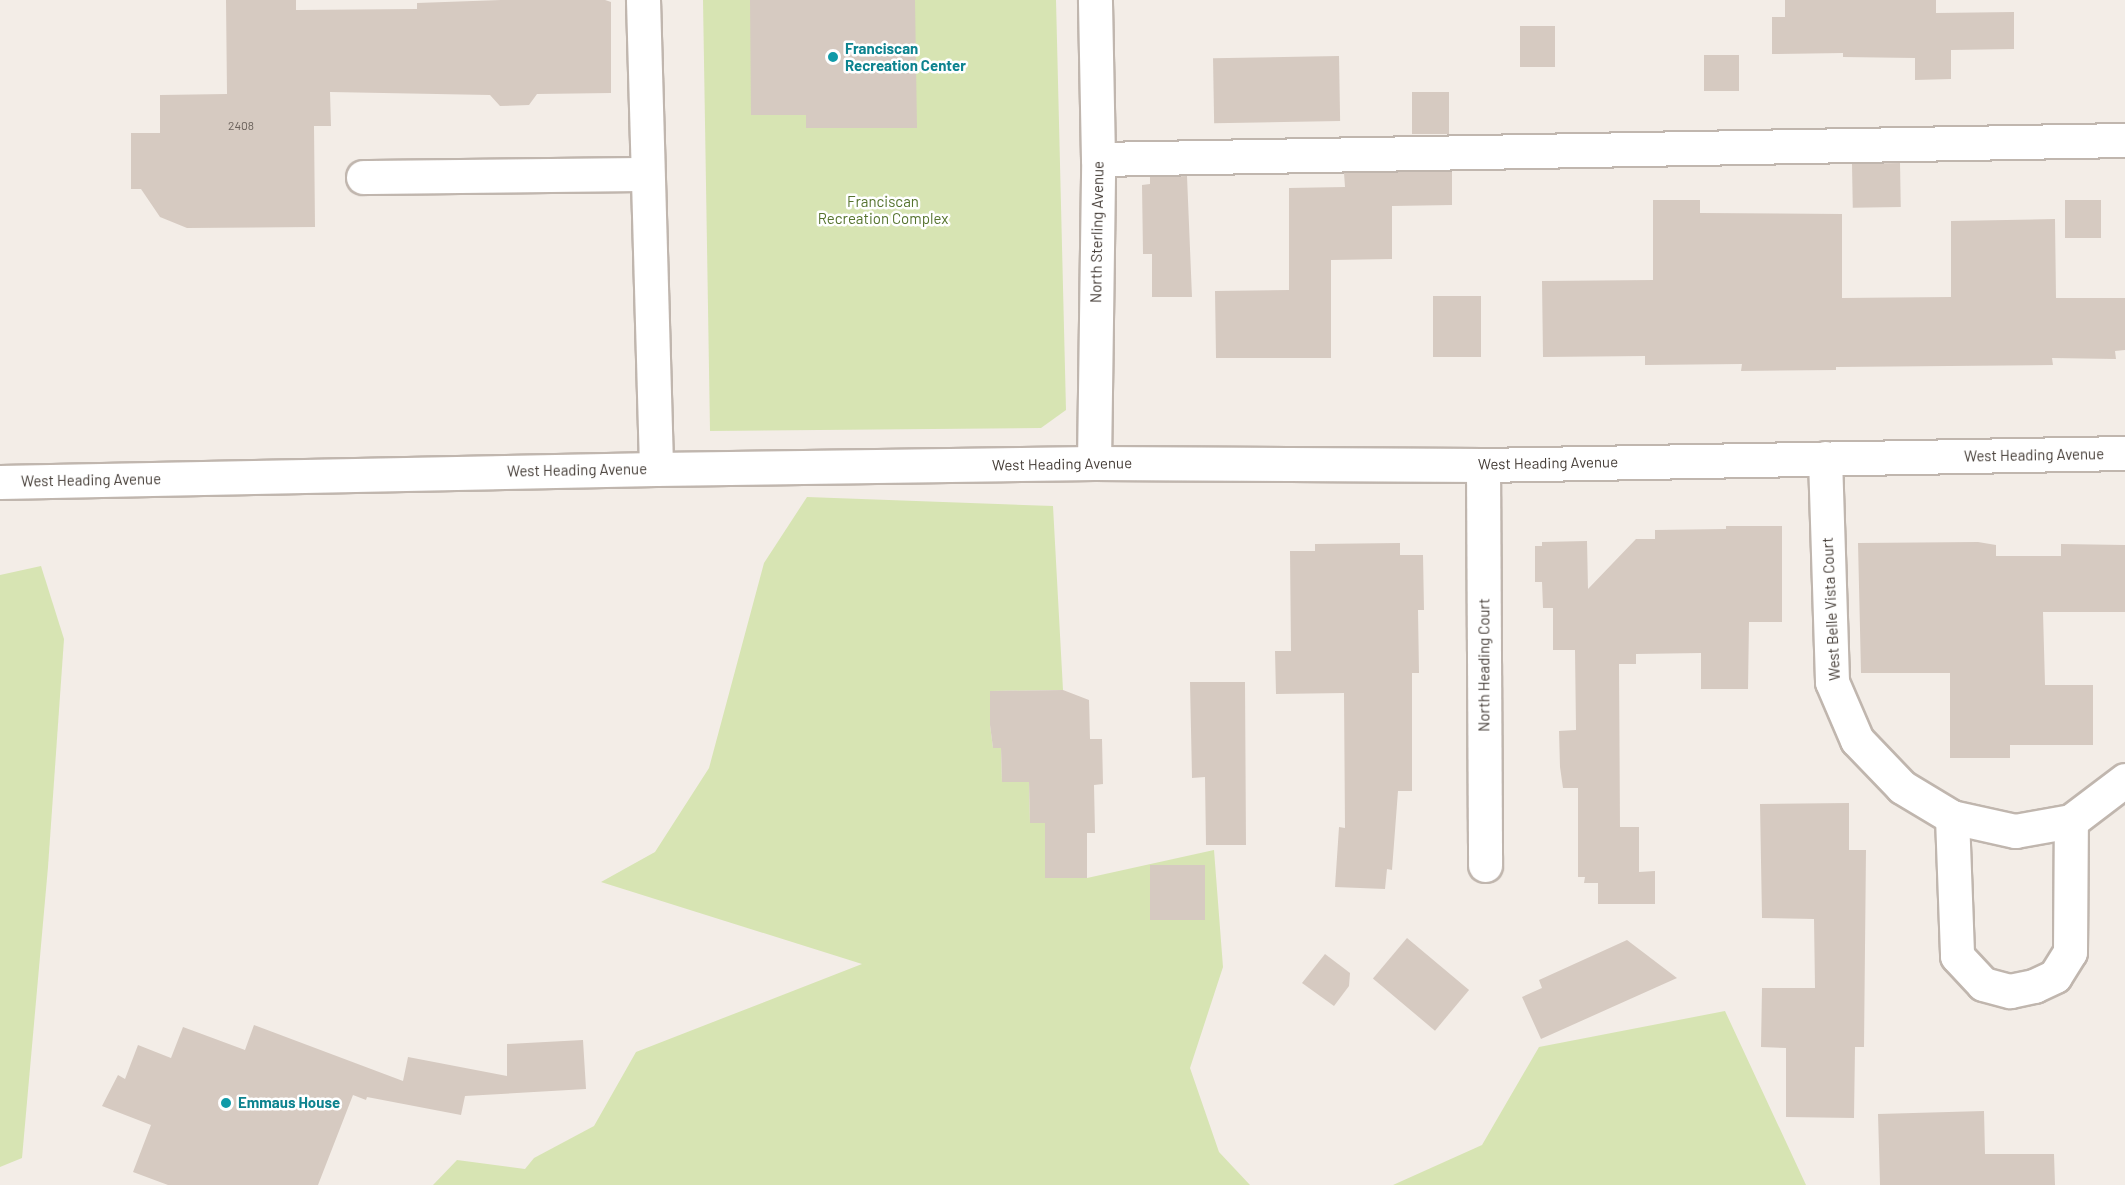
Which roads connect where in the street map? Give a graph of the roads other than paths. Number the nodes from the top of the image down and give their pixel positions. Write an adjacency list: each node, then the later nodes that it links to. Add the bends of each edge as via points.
1 (643, 0): 5 (street)
2 (1095, 0): 4 (street, North Sterling Avenue)
3 (2125, 140): 4 (street)
4 (1098, 159): 9 (street, North Sterling Avenue)
5 (647, 174): 6 (street); 11 (street)
6 (363, 177)
7 (2125, 453): 8 (street, West Heading Avenue)
8 (1825, 458): 10 (street, West Heading Avenue); 14 (street, West Belle Vista Court, via 1832,681 1857,740 1902,787)
9 (1095, 463): 10 (street, West Heading Avenue); 11 (street, West Heading Avenue)
10 (1483, 465): 16 (street, North Heading Court)
11 (656, 469): 12 (street, West Heading Avenue)
12 (0, 482)
13 (2125, 780): 15 (street, West Belle Vista Court)
14 (1952, 817): 15 (street, West Belle Vista Court, via 2015,831); 15 (street, via 1957,956 1983,984 2010,991 2055,976 2070,952)
15 (2072, 821)
16 (1485, 865)

